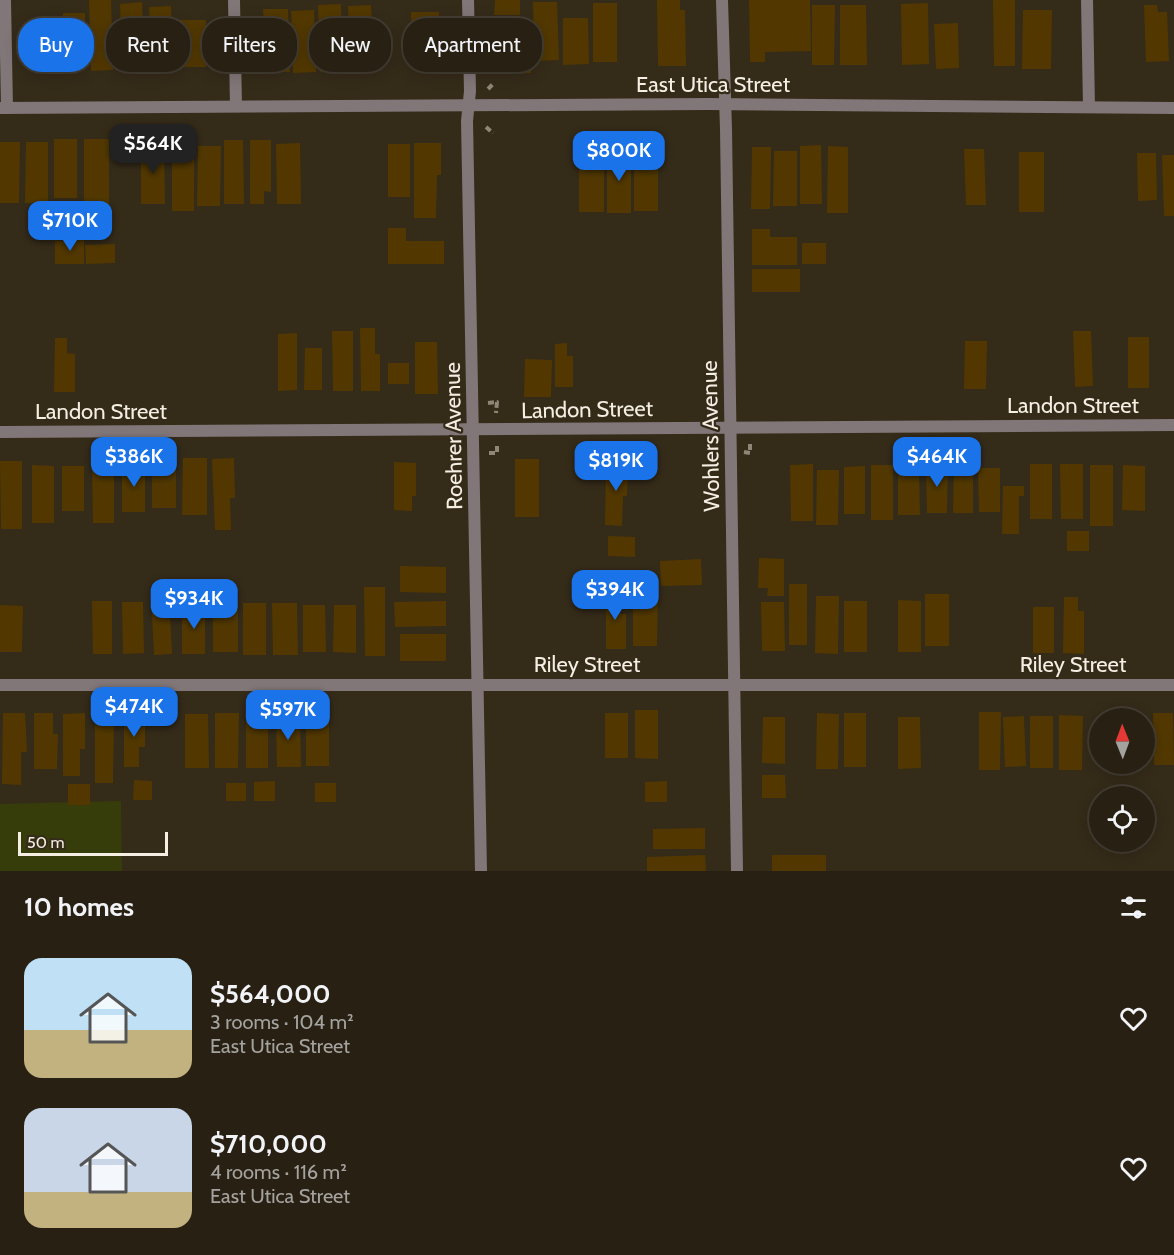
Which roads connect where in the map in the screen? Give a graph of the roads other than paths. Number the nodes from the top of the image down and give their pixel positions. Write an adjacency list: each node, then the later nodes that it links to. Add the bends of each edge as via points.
1 (4, 0): 10 (street)
2 (234, 0): 7 (street)
3 (468, 0): 8 (street, Roehrer Avenue)
4 (722, 0): 6 (street, Wohlers Avenue)
5 (1087, 0): 9 (street)
6 (725, 104): 8 (street, East Utica Street); 9 (street, East Utica Street); 13 (street, Wohlers Avenue)
7 (236, 106): 8 (street, East Utica Street); 10 (street, East Utica Street)
8 (468, 106): 14 (street, Roehrer Avenue)
9 (1089, 107): 11 (street, East Utica Street)
10 (3, 108)
11 (1174, 108)
12 (1174, 425): 13 (street, Landon Street)
13 (731, 428): 14 (street, Landon Street); 18 (street, Wohlers Avenue)
14 (473, 431): 15 (street, Landon Street); 17 (street, Roehrer Avenue)
15 (0, 432)
16 (0, 685): 17 (street, Riley Street)
17 (479, 685): 18 (street, Riley Street); 20 (street, Roehrer Avenue)
18 (735, 685): 19 (street, Riley Street); 21 (street, Wohlers Avenue)
19 (1174, 685)
20 (481, 871)
21 (737, 871)

